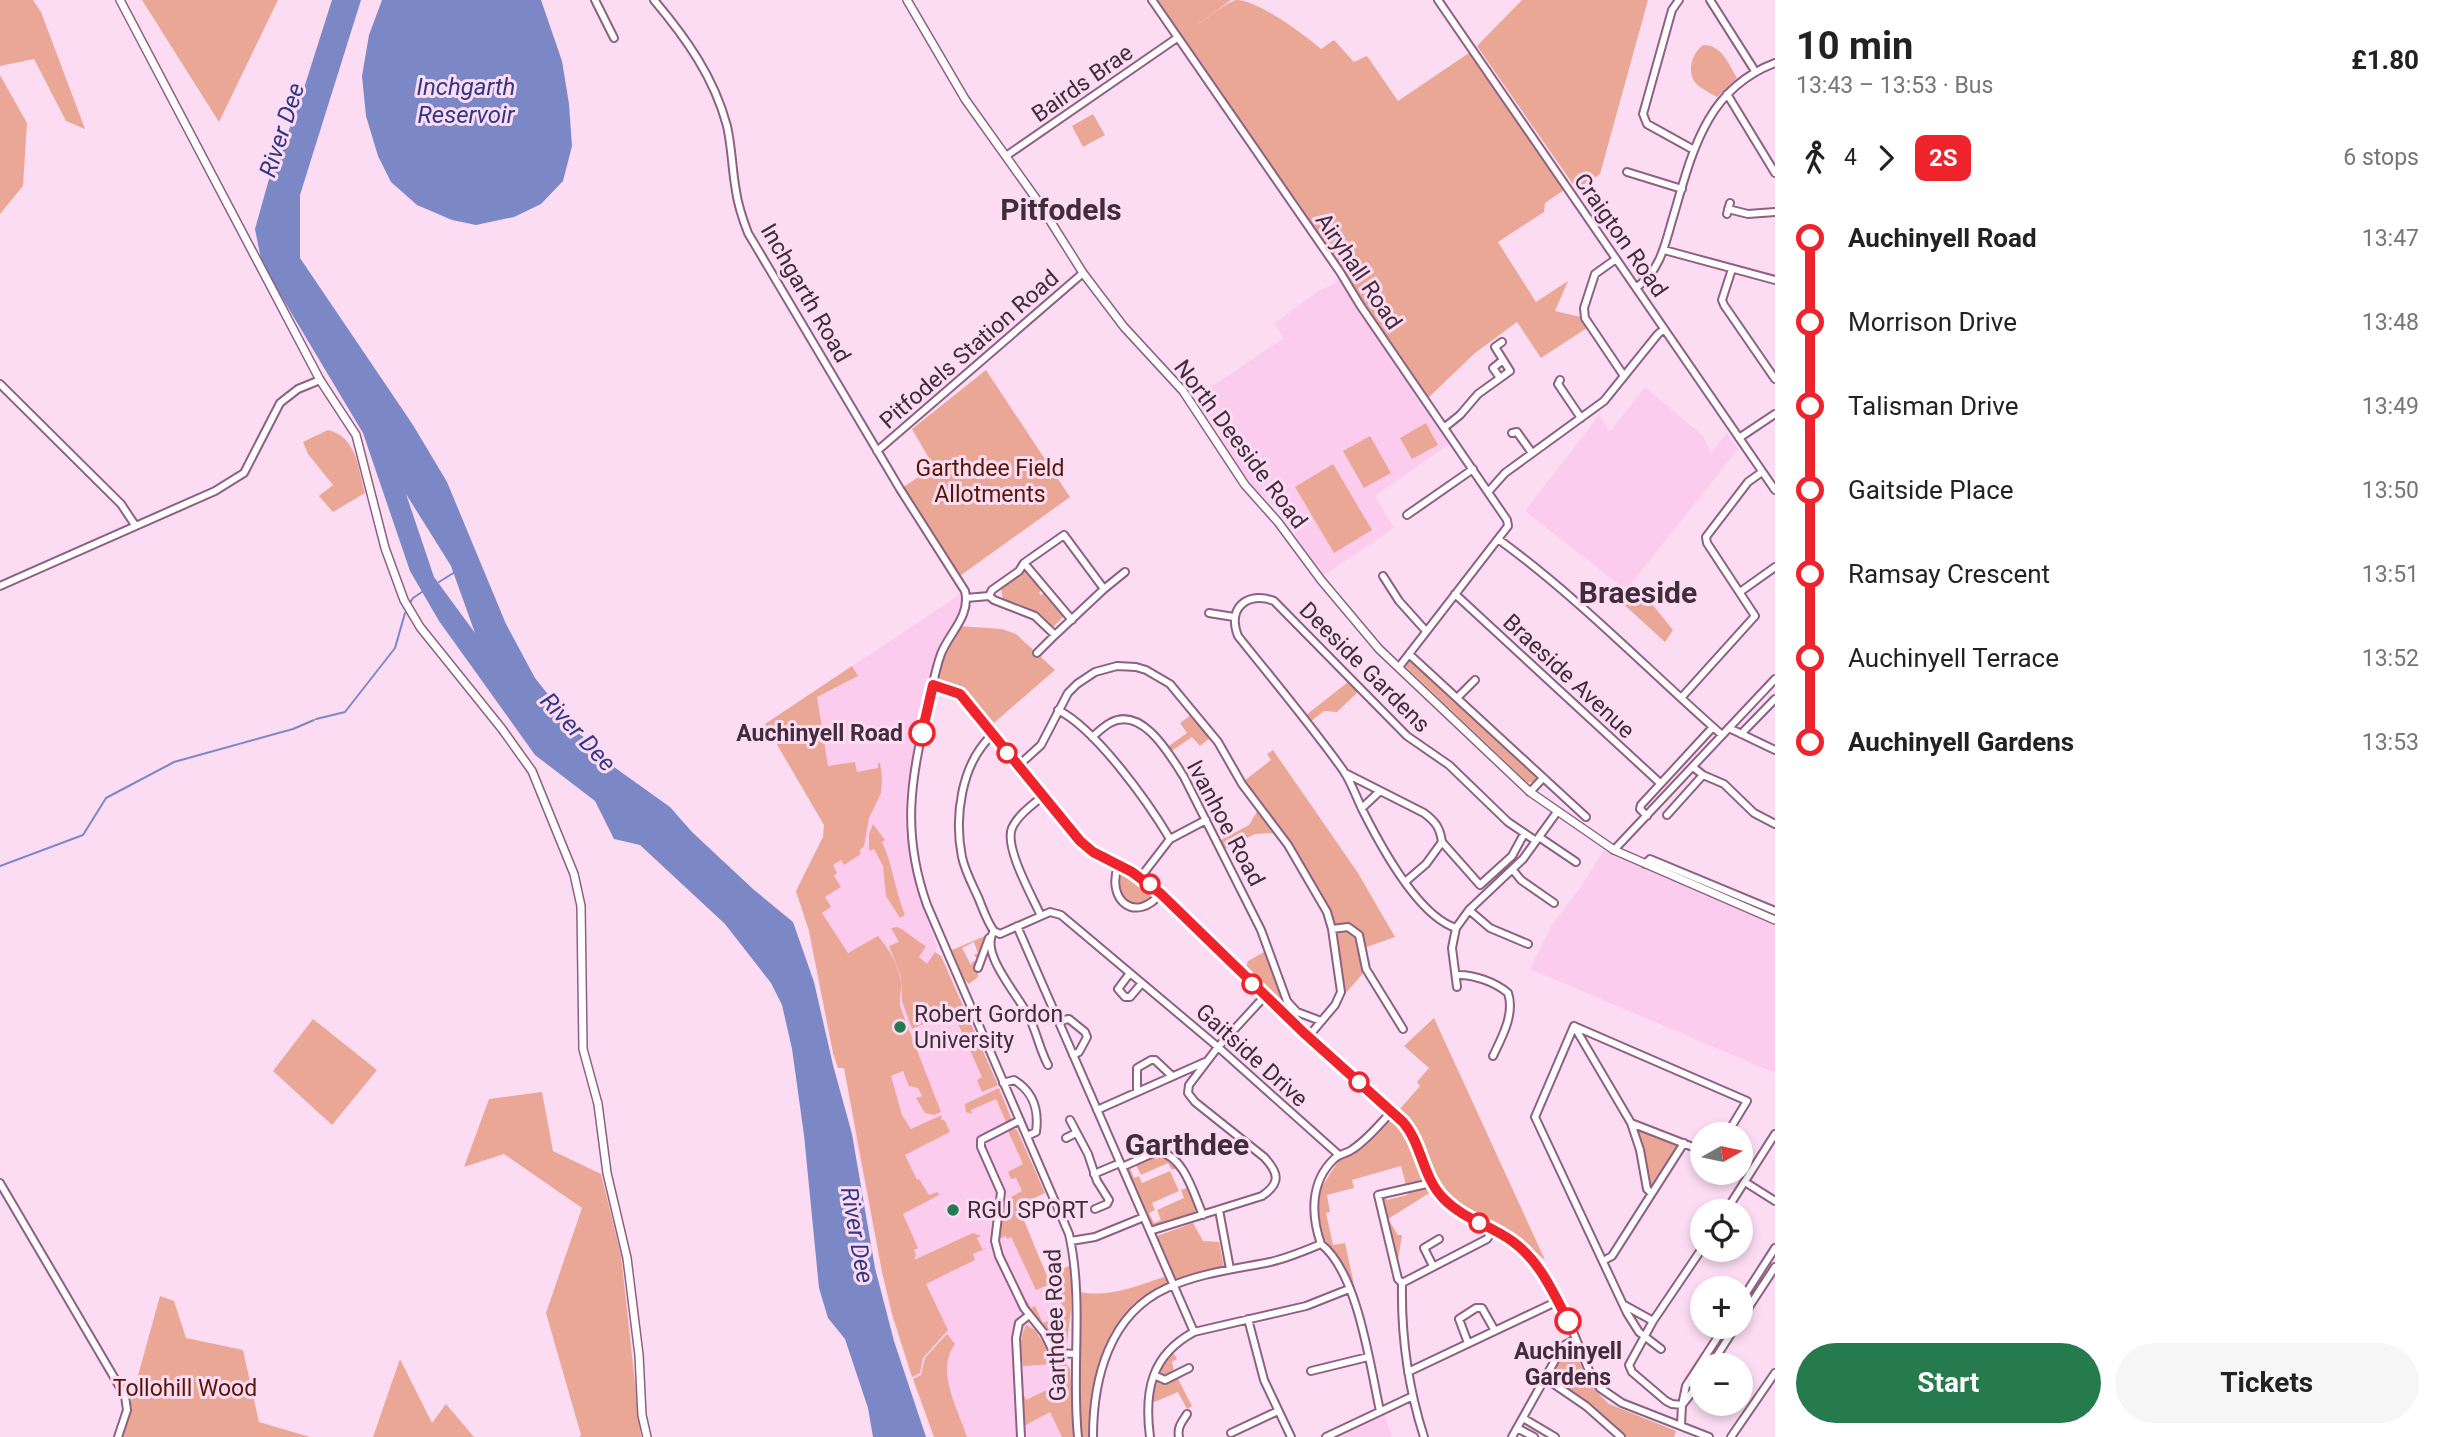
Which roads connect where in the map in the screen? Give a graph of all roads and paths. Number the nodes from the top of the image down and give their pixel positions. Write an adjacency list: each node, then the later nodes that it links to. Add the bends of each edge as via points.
1 (120, 0): 35 (main road)
2 (595, 0): 11 (street)
3 (654, 0): 10 (street, Inchgarth Road)
4 (664, 0): 10 (street)
5 (907, 0): 17 (main road, North Deeside Road, via 965,99)
6 (1152, 0): 12 (street, Airyhall Road)
7 (1438, 0): 24 (street, Craigton Road)
8 (1679, 0): 16 (street, via 1672,10 1643,114 1647,124)
9 (1710, 0): 14 (street)
10 (662, 10): 43 (street, Inchgarth Road, via 688,41 719,105 748,233)
11 (614, 38)
12 (1177, 38): 17 (street, Bairds Brae); 40 (street, Airyhall Road)
13 (1775, 63): 14 (street)
14 (1755, 71): 15 (street)
15 (1727, 94): 16 (street); 19 (street)
16 (1693, 150): 20 (street)
17 (1006, 156): 26 (main road, North Deeside Road)
18 (1627, 172): 20 (street)
19 (1775, 173)
20 (1682, 188): 23 (street)
21 (1728, 209): 22 (street, via 1748,214)
22 (1775, 212)
23 (1664, 250): 25 (street); 28 (street, via 1654,273)
24 (1616, 259): 28 (street, Craigton Road); 32 (street, via 1595,274 1584,308 1585,318)
25 (1732, 269): 27 (street); 34 (street, via 1724,305)
26 (1083, 273): 43 (street, Pitfodels Station Road); 69 (main road, North Deeside Road, via 1124,327 1183,391 1245,485 1357,626)
27 (1775, 280)
28 (1636, 288): 29 (street, Craigton Road)
29 (1664, 329): 32 (street); 42 (street, Craigton Road)
30 (1502, 342): 31 (street, via 1495,347)
31 (1503, 360): 33 (street, via 1493,368); 33 (street, via 1510,371)
32 (1624, 376): 39 (street, via 1604,401)
33 (1500, 378): 40 (street)
34 (1775, 379)
35 (320, 380): 50 (street, via 280,403 243,473 215,491); 221 (main road, via 356,435 385,548 404,600 532,771 574,874 582,916 583,1049 627,1258)
36 (1557, 383): 39 (street)
37 (0, 384): 50 (street, via 121,504)
38 (1775, 414): 42 (street)
39 (1581, 418): 44 (street)
40 (1445, 427): 45 (street, Airyhall Road)
41 (1516, 431): 44 (street)
42 (1739, 438): 46 (street, Craigton Road)
43 (877, 451): 60 (street, Inchgarth Road)
44 (1532, 453): 47 (street, via 1505,472)
45 (1474, 469): 47 (street, Airyhall Road); 49 (street)
46 (1762, 472): 48 (street, Craigton Road); 58 (street, via 1748,482 1706,537)
47 (1489, 491): 51 (street, Airyhall Road, via 1507,520)
48 (1775, 491)
49 (1407, 515)
50 (135, 525): 56 (street)
51 (1498, 539): 59 (street); 74 (street)
52 (1024, 563): 57 (street, via 1064,535); 61 (street); 64 (street)
53 (1775, 567): 58 (street)
54 (1125, 572): 57 (street)
55 (1383, 576): 65 (street)
56 (0, 586)
57 (1104, 589): 64 (street)
58 (1741, 592): 74 (street, via 1753,611 1753,620)
59 (1455, 594): 65 (street); 89 (street, Braeside Avenue)
60 (966, 595): 61 (street); 72 (street, Garthdee Road, via 958,626 941,653)
61 (989, 596): 66 (street, via 1035,616)
62 (1209, 614): 63 (street)
63 (1234, 617): 86 (street, via 1238,636); 100 (street, Deeside Gardens, via 1238,608 1254,597 1274,601 1407,736 1456,771)
64 (1072, 620): 66 (street)
65 (1426, 631): 68 (street)
66 (1055, 635): 67 (street)
67 (1037, 653)
68 (1409, 654): 69 (street); 73 (street)
69 (1399, 667): 91 (main road, North Deeside Road)
70 (1475, 679): 73 (street)
71 (1775, 679): 78 (street)
72 (933, 685): 81 (street, via 960,694); 143 (street, Garthdee Road, via 911,802 916,866 927,905)
73 (1457, 698): 88 (street)
74 (1681, 698): 77 (street)
75 (1775, 698): 79 (street)
76 (1058, 710): 82 (street); 84 (street, via 1041,744); 119 (street, via 1077,684 1105,668 1136,667 1170,684 1218,742 1242,784 1288,845 1324,904)
77 (1713, 727): 80 (street); 89 (street)
78 (1728, 728): 79 (street); 80 (street)
79 (1741, 734): 83 (street)
80 (1722, 735): 85 (street)
81 (992, 736): 84 (street); 120 (street, via 971,767 959,830 963,860)
82 (1092, 737): 98 (street, Ivanhoe Road, via 1117,721 1142,725 1184,777); 101 (street)
83 (1775, 750)
84 (1018, 766): 92 (street)
85 (1693, 767): 87 (street); 96 (street)
86 (1345, 773): 90 (street); 93 (street)
87 (1703, 775): 95 (street); 99 (street, via 1724,784 1754,813)
88 (1543, 778): 91 (street); 97 (street)
89 (1660, 783): 96 (street, via 1640,806)
90 (1380, 791): 93 (street); 103 (street, via 1436,822)
91 (1530, 792): 94 (main road, North Deeside Road)
92 (1043, 796): 107 (street, via 1080,841); 115 (street, via 1017,818 1010,837)
93 (1362, 808): 110 (street)
94 (1557, 812): 102 (street); 104 (main road, North Deeside Road)
95 (1667, 815)
96 (1647, 816): 104 (street)
97 (1586, 817)
98 (1206, 820): 101 (street); 128 (street, Ivanhoe Road, via 1261,930)
99 (1775, 824)
100 (1524, 834): 102 (street, Deeside Gardens); 103 (street, via 1512,856 1480,886)
101 (1170, 839): 109 (street)
102 (1538, 839): 105 (street, Deeside Gardens); 108 (street)
103 (1442, 842): 110 (street)
104 (1614, 850): 106 (main road, North Deeside Road)
105 (1571, 861)
106 (1645, 864): 114 (street, via 1650,859); 116 (main road, North Deeside Road)
107 (1118, 866): 109 (street); 111 (street, via 1114,886 1126,905 1148,905)
108 (1513, 870): 112 (street); 113 (street)
109 (1140, 878): 111 (street)
110 (1405, 882): 118 (street, via 1436,916)
111 (1160, 893): 127 (street)
112 (1554, 903)
113 (1469, 909): 118 (street); 121 (street, via 1490,928)
114 (1775, 911)
115 (1041, 916): 117 (street); 123 (street, Gaitside Drive, via 1061,915)
116 (1775, 920)
117 (1017, 926): 120 (street); 130 (street)
118 (1456, 928): 124 (street, via 1452,948)
119 (1332, 929): 131 (street, via 1340,992); 133 (street, via 1348,927 1359,935 1366,969)
120 (992, 934): 122 (street); 136 (street, via 990,946 996,963 1029,1016)
121 (1528, 944)
122 (978, 968)
123 (1130, 973): 125 (street, Gaitside Drive); 125 (street, via 1118,989 1125,997)
124 (1456, 975): 126 (street); 139 (street, via 1467,974 1508,993 1511,1008)
125 (1142, 983): 135 (street, Gaitside Drive)
126 (1457, 987)
127 (1265, 996): 129 (street); 135 (street)
128 (1286, 999): 129 (street); 131 (street, via 1297,1012)
129 (1276, 1007): 134 (street)
130 (1059, 1021): 138 (street); 138 (street, via 1069,1019 1085,1032 1087,1037)
131 (1321, 1021): 134 (street)
132 (1574, 1026): 149 (street, via 1747,1101); 150 (street); 176 (street, via 1535,1117)
133 (1403, 1029)
134 (1308, 1037): 146 (street)
135 (1218, 1046): 140 (street); 157 (street, Gaitside Drive)
136 (1040, 1050): 137 (street); 141 (street)
137 (1031, 1054)
138 (1073, 1055): 145 (street)
139 (1493, 1056)
140 (1207, 1061): 142 (street); 167 (street, via 1188,1093 1264,1157 1274,1168 1276,1179 1262,1196)
141 (1048, 1065)
142 (1172, 1076): 144 (street); 144 (street, via 1151,1060 1137,1068)
143 (1003, 1083): 148 (street, Garthdee Road); 153 (street, via 1014,1080 1026,1087 1038,1113 1036,1132)
144 (1137, 1092): 145 (street)
145 (1097, 1110): 158 (street)
146 (1392, 1111): 157 (street, via 1354,1149); 162 (street, via 1407,1127)
147 (1070, 1119): 151 (street)
148 (1020, 1120): 153 (street, Garthdee Road); 189 (street, via 982,1139 981,1144 1001,1192 996,1248)
149 (1734, 1122)
150 (1631, 1123): 155 (street); 164 (street)
151 (1076, 1132): 154 (street); 160 (street)
152 (1775, 1134): 159 (street)
153 (1027, 1136): 173 (street, Garthdee Road)
154 (1066, 1138)
155 (1684, 1143): 156 (street); 164 (street)
156 (1690, 1146)
157 (1339, 1155): 174 (street, via 1326,1168 1314,1199)
158 (1121, 1165): 160 (street); 168 (street, via 1164,1153 1182,1168); 169 (street)
159 (1754, 1167)
160 (1094, 1174): 166 (street, via 1109,1200)
161 (0, 1183): 220 (street, via 125,1396 127,1410)
162 (1431, 1183): 170 (street, via 1459,1212); 182 (street, via 1378,1195)
163 (1754, 1185): 165 (street)
164 (1651, 1193): 176 (street, via 1612,1255)
165 (1775, 1201)
166 (1094, 1209)
167 (1219, 1210): 168 (street); 180 (street)
168 (1203, 1214): 171 (street)
169 (1144, 1217): 171 (street); 173 (street, via 1090,1239)
170 (1493, 1230): 178 (street, via 1487,1239); 186 (street, via 1524,1250)
171 (1150, 1231): 183 (street)
172 (1439, 1239): 178 (street, via 1424,1248)
173 (1071, 1241): 202 (street, Garthdee Road)
174 (1321, 1244): 180 (street, via 1272,1262); 185 (street, via 1333,1254)
175 (1775, 1248): 181 (street)
176 (1603, 1261): 188 (street)
177 (1693, 1262): 191 (street)
178 (1433, 1266): 182 (street)
179 (1775, 1267): 184 (street)
180 (1230, 1269): 183 (street)
181 (1753, 1282): 184 (street)
182 (1402, 1283): 206 (street)
183 (1173, 1285): 193 (street); 224 (street, via 1132,1313 1114,1338 1101,1368)
184 (1762, 1287): 187 (street)
185 (1349, 1289): 190 (street, via 1306,1306); 203 (street)
186 (1558, 1301): 192 (street); 195 (street)
187 (1753, 1301)
188 (1624, 1305): 191 (street); 194 (street)
189 (1028, 1316): 202 (street, via 1052,1349); 222 (street, via 1019,1324 1016,1338)
190 (1248, 1318): 193 (street); 213 (street)
191 (1653, 1321): 194 (street)
192 (1495, 1331): 198 (street); 198 (street, via 1486,1312 1476,1308 1459,1319)
193 (1194, 1332): 208 (street, via 1166,1352)
194 (1644, 1337): 200 (street); 212 (street, via 1629,1365 1632,1372 1666,1401)
195 (1576, 1339): 209 (street, via 1563,1346); 217 (street, via 1600,1388 1622,1403)
196 (1728, 1339): 199 (street)
197 (1715, 1341): 199 (street); 212 (street, via 1686,1386)
198 (1468, 1343): 206 (street)
199 (1724, 1346): 201 (street)
200 (1661, 1349)
201 (1719, 1353)
202 (1075, 1354): 223 (street, Garthdee Road)
203 (1368, 1357): 205 (street); 214 (street)
204 (1189, 1368): 208 (street, via 1165,1380)
205 (1311, 1371)
206 (1408, 1372): 211 (street)
207 (1775, 1373): 235 (street)
208 (1154, 1375): 225 (street, via 1148,1400)
209 (1545, 1378): 216 (street); 233 (street)
210 (1690, 1395): 212 (street)
211 (1413, 1396): 214 (street); 229 (street)
212 (1682, 1405): 217 (street)
213 (1278, 1411): 219 (street); 227 (street)
214 (1380, 1411): 228 (street)
215 (1187, 1414): 226 (street)
216 (1523, 1418): 218 (street); 232 (street)
217 (1681, 1425): 234 (street)
218 (1517, 1428): 230 (street); 231 (street)
219 (1231, 1433)
220 (118, 1437)
221 (647, 1437)
222 (1021, 1437)
223 (1078, 1437)
224 (1093, 1437)
225 (1150, 1437)
226 (1179, 1437)
227 (1291, 1437)
228 (1326, 1437)
229 (1424, 1437)
230 (1512, 1437)
231 (1534, 1437)
232 (1555, 1437)
233 (1621, 1437)
234 (1709, 1437)
235 (1731, 1437)

